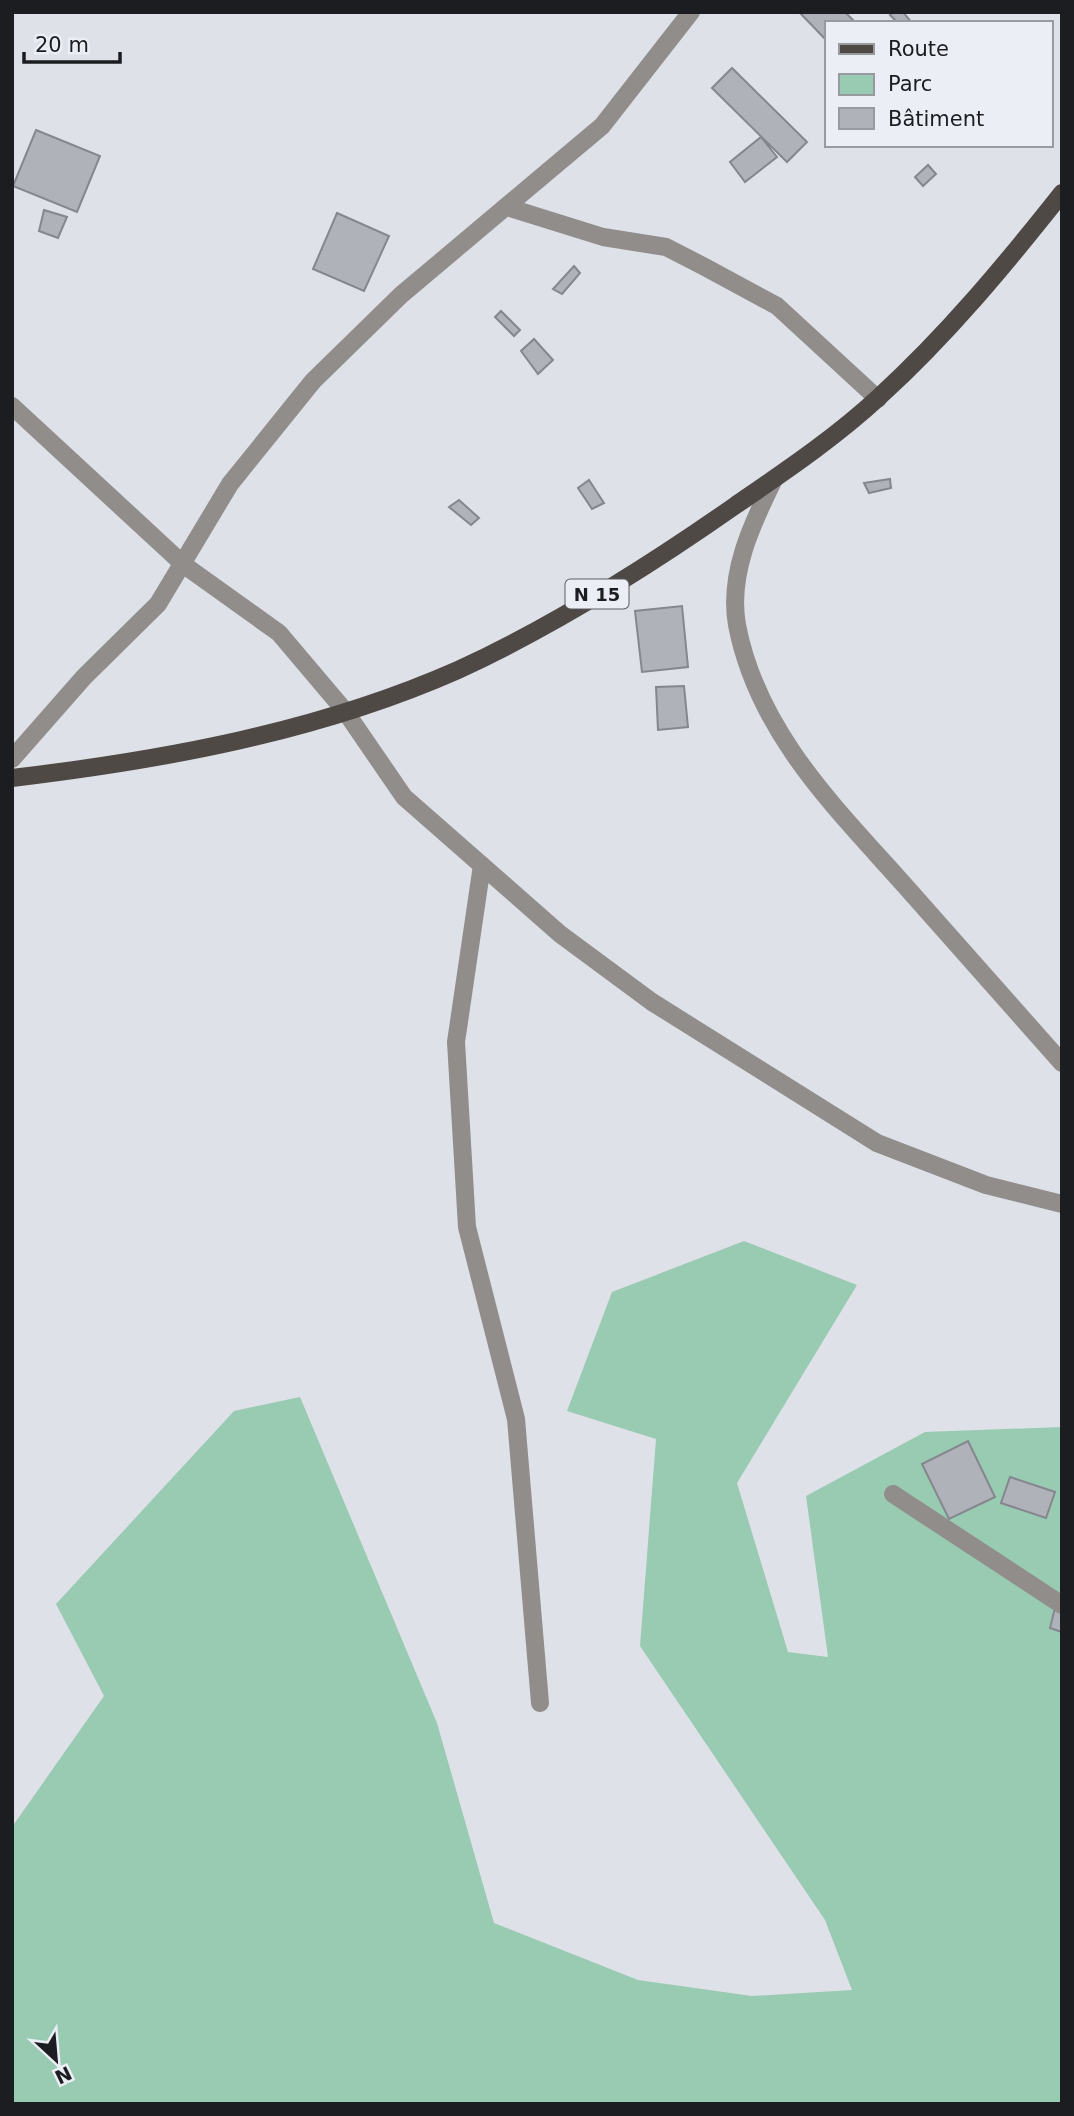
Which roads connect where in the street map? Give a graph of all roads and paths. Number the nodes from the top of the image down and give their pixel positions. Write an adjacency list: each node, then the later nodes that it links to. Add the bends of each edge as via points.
1 (691, 12): 3 (street, via 602,126)
2 (1062, 193): 4 (main road, N 15, via 992,279)
3 (507, 207): 4 (street, via 603,237 666,247 703,265 777,306); 7 (street, via 401,295 313,381 230,484)
4 (878, 398): 6 (main road, N 15)
5 (12, 407): 7 (street)
6 (774, 479): 8 (main road, N 15, via 657,560 557,617 458,670); 12 (street, via 749,531 738,574 737,624 761,702 804,772)
7 (184, 565): 8 (street, via 279,633); 9 (street, via 158,604 84,677)
8 (345, 711): 10 (main road, N 15, via 125,765); 11 (street, via 404,797)
9 (12, 759)
10 (12, 778)
11 (482, 865): 13 (street, via 560,934 652,1002 877,1143 986,1185); 16 (street, via 456,1042 467,1227 516,1419)
12 (1062, 1063)
13 (1062, 1204)
14 (893, 1494): 15 (street)
15 (1062, 1605)
16 (540, 1703)

